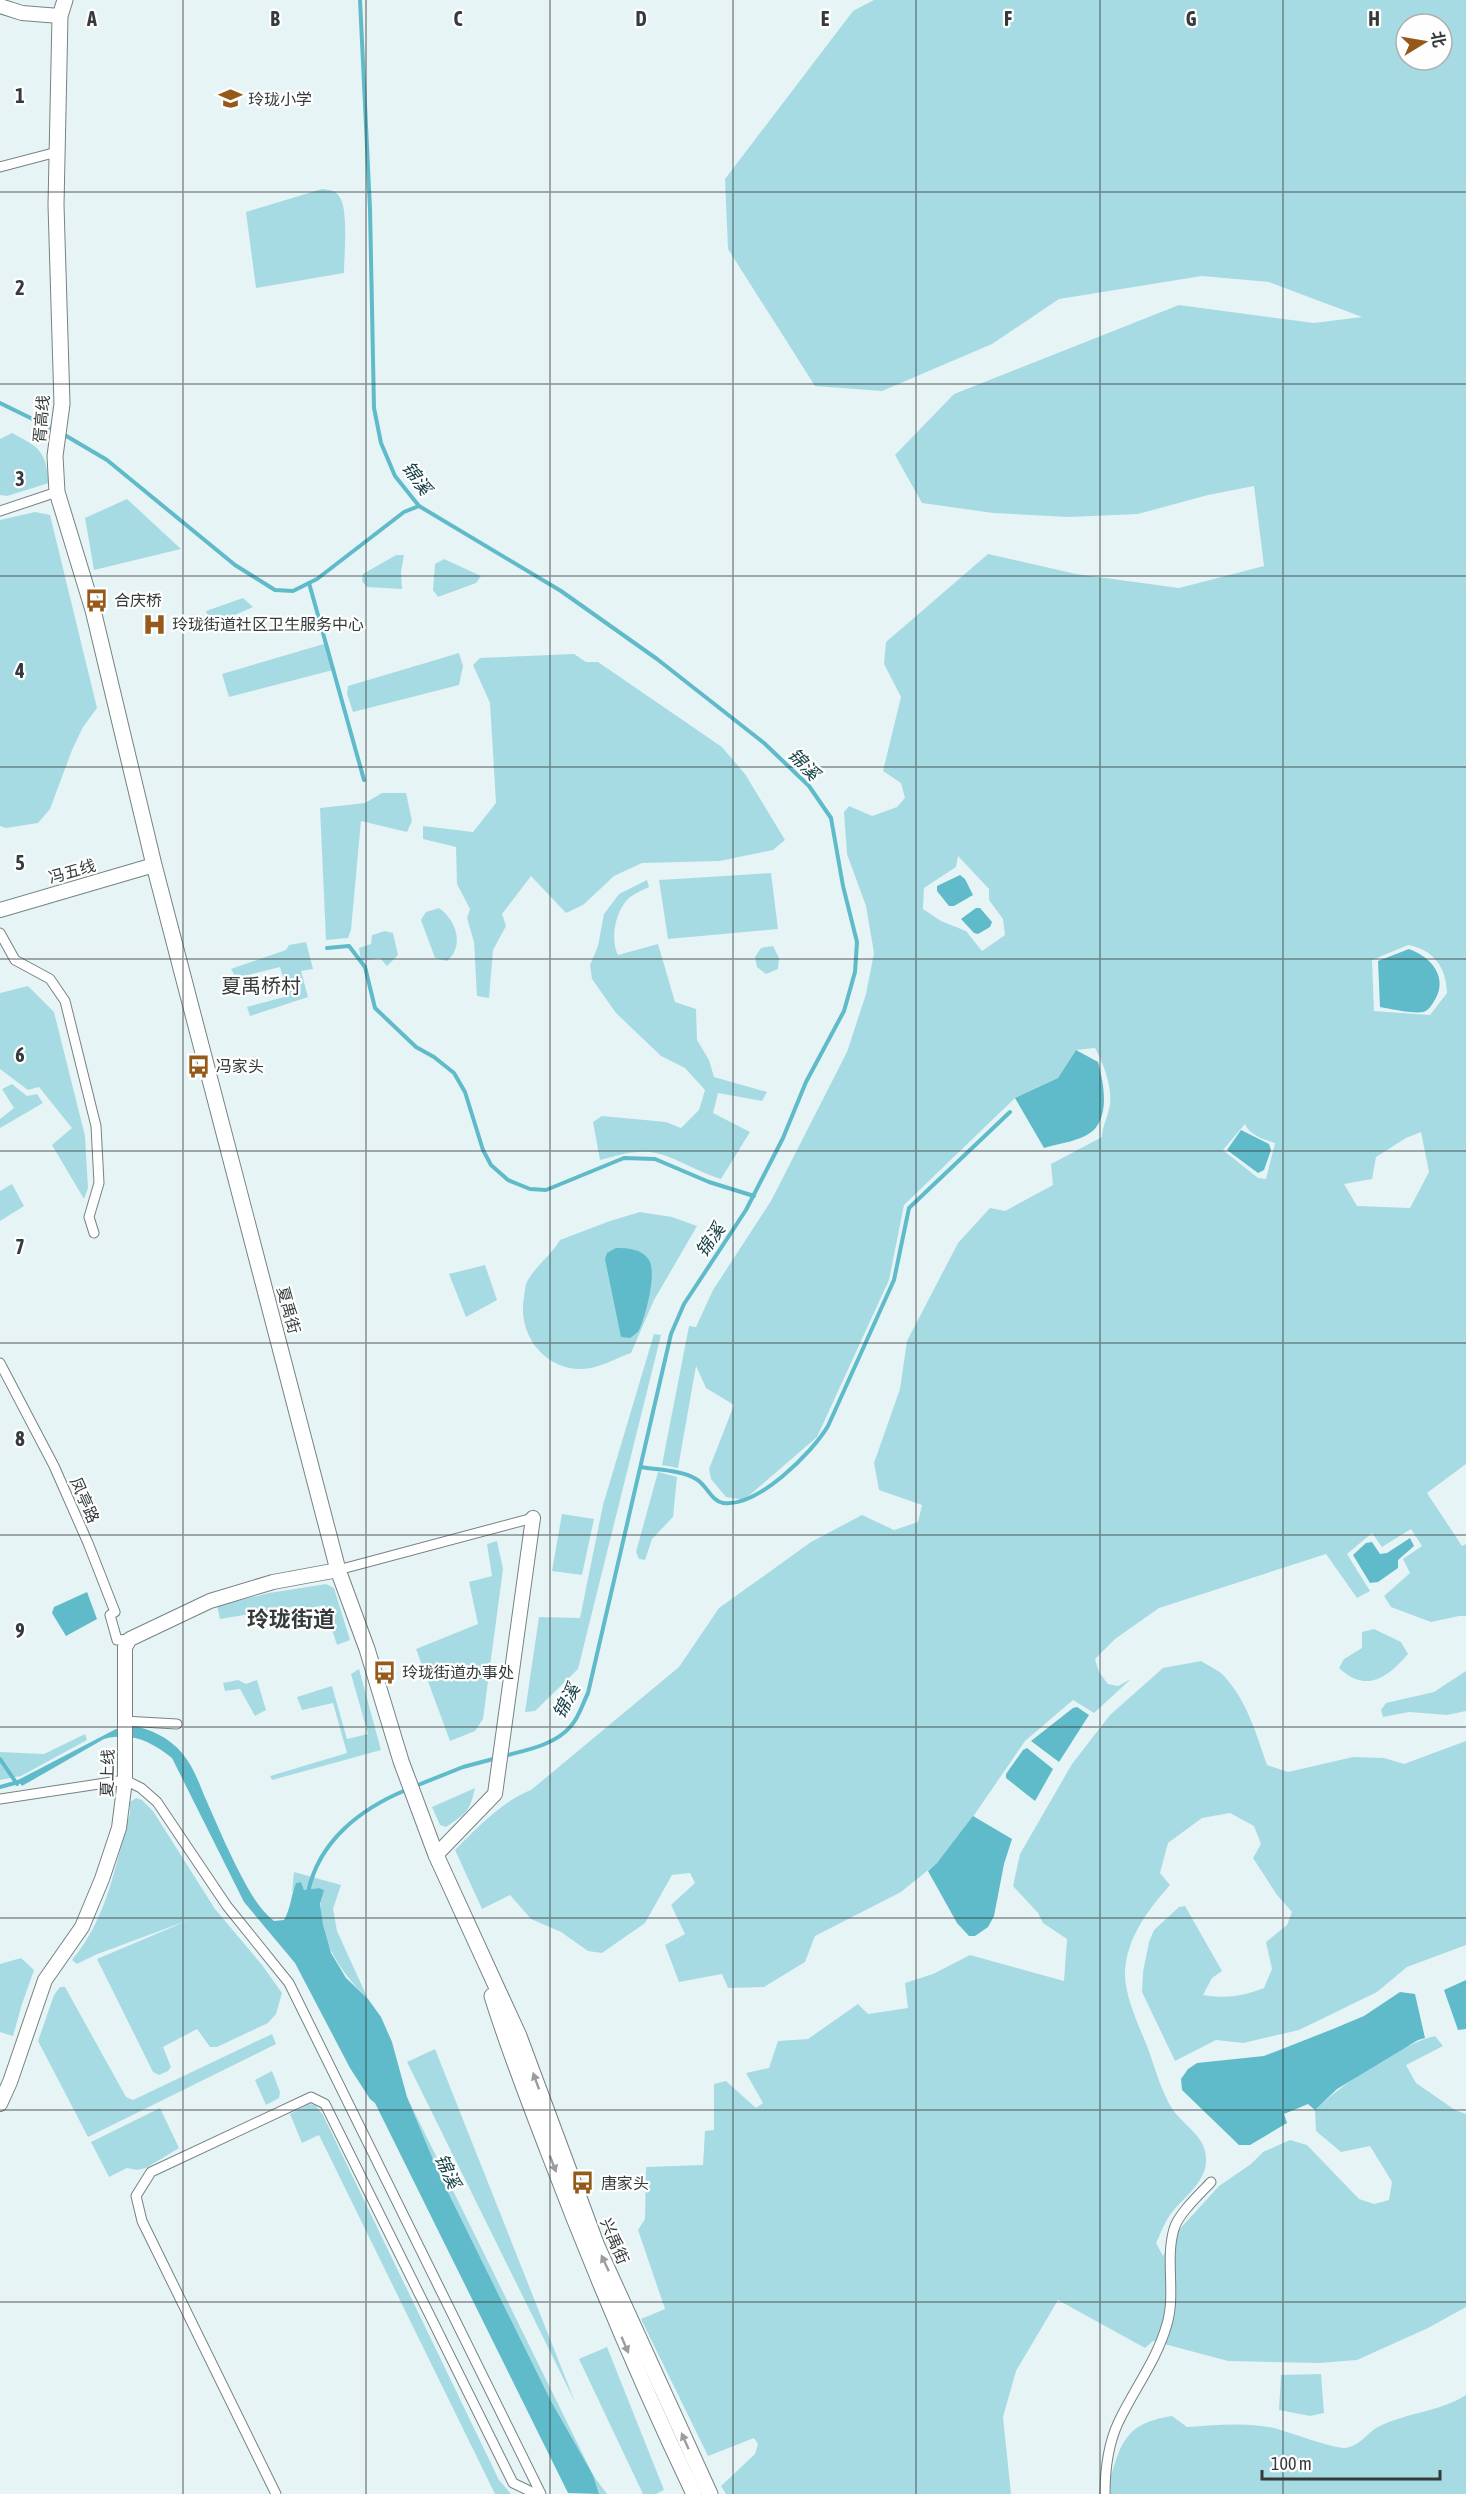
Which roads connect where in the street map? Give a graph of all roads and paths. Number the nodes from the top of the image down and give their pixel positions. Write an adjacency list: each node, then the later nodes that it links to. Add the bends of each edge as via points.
1 (65, 0): 3 (main road, 胥高线)
2 (0, 6): 3 (street, via 22,13)
3 (60, 16): 4 (main road, 胥高线)
4 (57, 152): 5 (street); 6 (main road, 胥高线, via 62,404 55,456)
5 (0, 167)
6 (57, 492): 7 (street); 8 (main road, 胥高线, via 93,610)
7 (0, 511)
8 (154, 865): 9 (street, 冯五线); 14 (main road, 夏禹街)
9 (0, 910)
10 (0, 933): 11 (street, via 15,960 50,979 65,1001 96,1126 99,1183 90,1217)
11 (94, 1233)
12 (0, 1363): 15 (street, 凤亭路, via 54,1466 88,1543 115,1612 110,1615 117,1640)
13 (533, 1518): 14 (street); 20 (street, via 495,1794)
14 (338, 1570): 15 (street, via 273,1582 210,1600); 20 (main road, 夏禹街)
15 (130, 1639): 16 (street, 夏上线, via 125,1647)
16 (124, 1721): 17 (street); 18 (street, 夏上线)
17 (177, 1724)
18 (125, 1780): 19 (street); 22 (street, 夏上线, via 119,1828 102,1879 82,1927 45,1980); 26 (street, via 157,1802 227,1906 289,1983)
19 (0, 1799)
20 (436, 1855): 21 (main road, 兴禹街)
21 (471, 1930): 27 (main road, 兴禹街, one-way to 27, via 505,2038 588,2257); 28 (main road, 兴禹街, one-way to 21, via 597,2246 519,2036)
22 (0, 2104)
23 (1211, 2182): 29 (street, via 1174,2228 1167,2324 1153,2362 1118,2423 1106,2466)
24 (276, 2494): 25 (street, via 142,2221 136,2196 151,2172 311,2097 325,2104 513,2483)
25 (536, 2494)
26 (541, 2494)
27 (694, 2494)
28 (710, 2494)
29 (1105, 2494)

